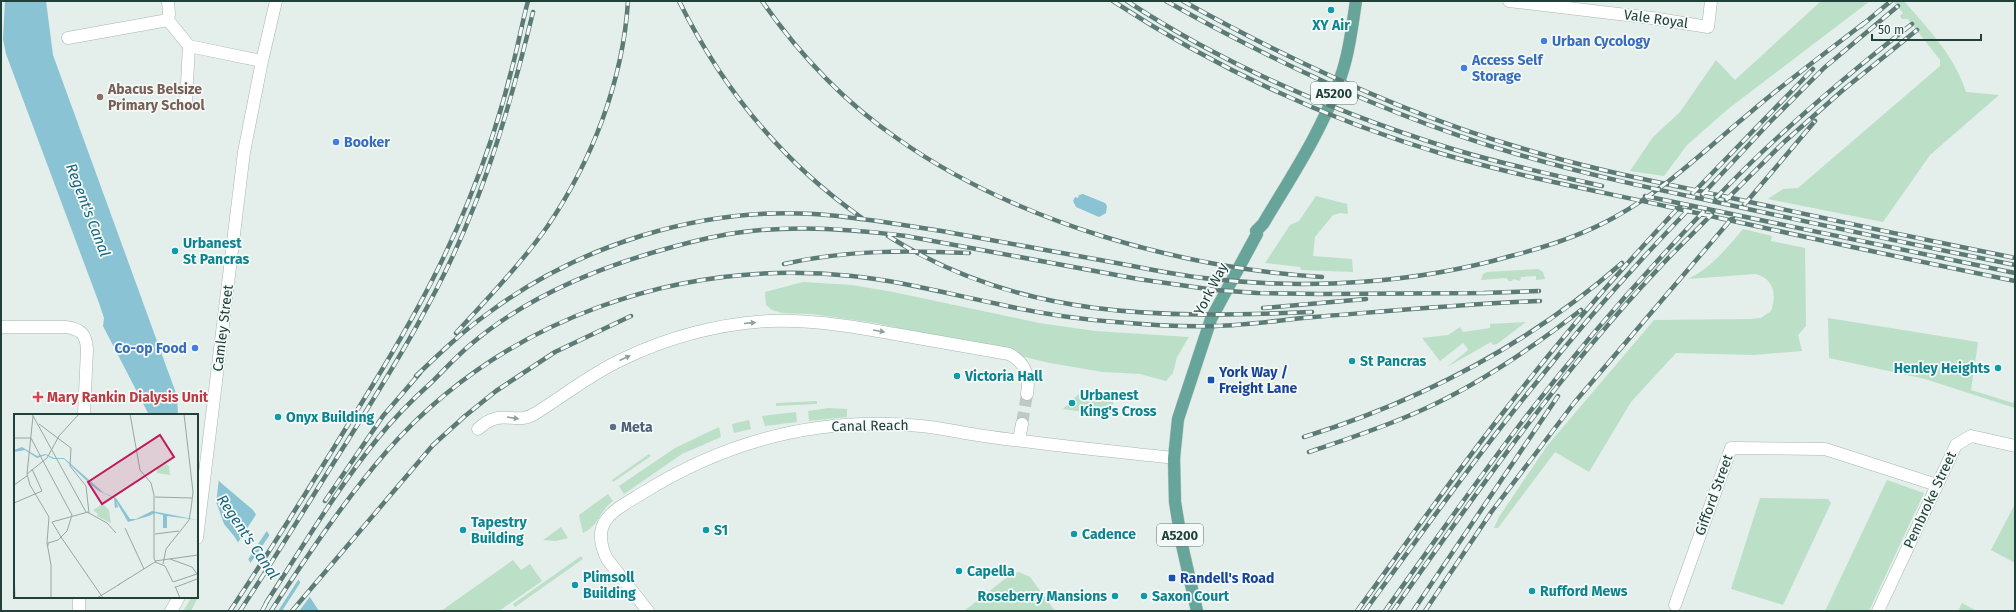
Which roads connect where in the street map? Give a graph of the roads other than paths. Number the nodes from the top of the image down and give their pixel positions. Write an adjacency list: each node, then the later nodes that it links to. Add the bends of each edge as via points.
1 (168, 1): 6 (street)
2 (276, 1): 9 (street, Camley Street)
3 (1356, 1): 18 (main road, York Way / A5200, via 1341,77 1327,112 1263,224 1256,231 1257,234 1211,319 1178,417)
4 (1509, 1): 5 (street, Vale Royal, via 1708,27)
5 (1711, 1)
6 (168, 20): 7 (street); 8 (street)
7 (68, 38)
8 (189, 46): 9 (street); 10 (street)
9 (262, 61): 20 (street, Camley Street, via 244,152)
10 (186, 102)
11 (1, 327): 13 (street, via 66,327 83,332 87,349)
12 (1027, 394): 15 (street, one-way to 12, via 495,418 528,418 596,373 653,346 717,328 770,321 847,326 1009,354 1024,366 1028,376)
13 (84, 414)
14 (1022, 424): 16 (street)
15 (478, 429)
16 (1019, 440): 18 (street, Canal Reach); 26 (street, Canal Reach, via 922,426 829,426 773,436 704,459 649,489 611,514 602,526 600,537 607,559)
17 (2015, 446): 19 (street, Pembroke Street, via 1971,436 1956,445)
18 (1174, 458): 27 (main road, York Way / A5200, via 1176,514)
19 (1937, 485): 23 (street, Gifford Street, via 1825,449 1732,448); 28 (street, Pembroke Street)
20 (198, 531)
21 (79, 598): 24 (street)
22 (178, 598): 25 (street)
23 (1675, 605)
24 (79, 611)
25 (171, 611)
26 (648, 611)
27 (1197, 611)
28 (1878, 611)

